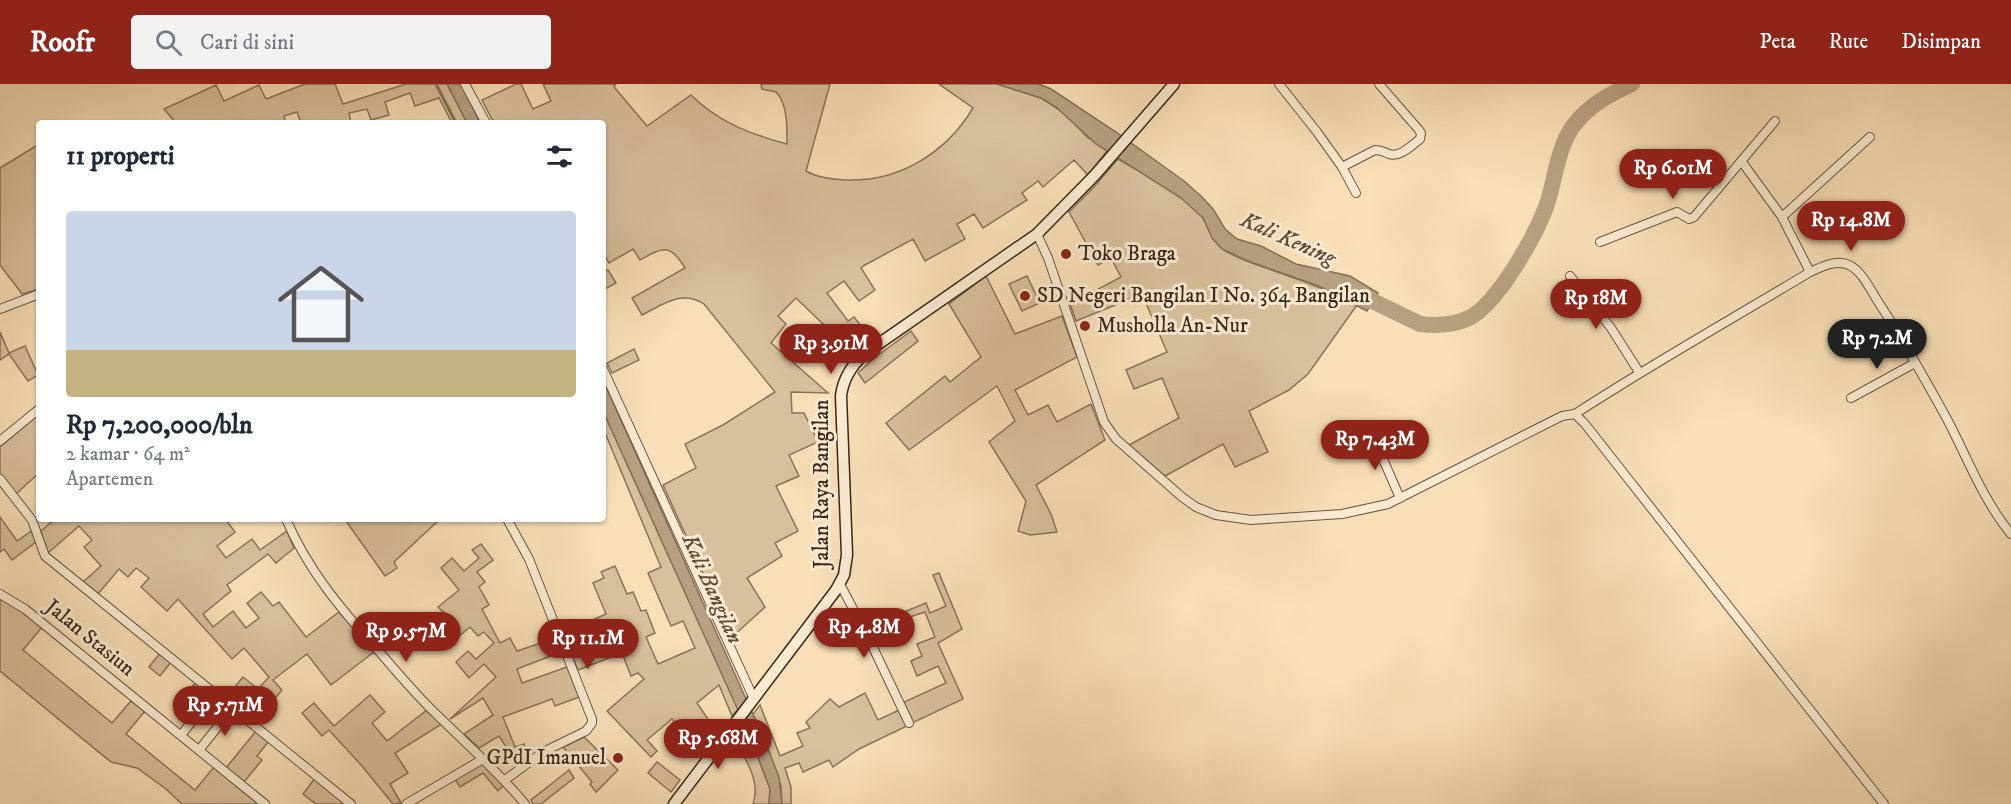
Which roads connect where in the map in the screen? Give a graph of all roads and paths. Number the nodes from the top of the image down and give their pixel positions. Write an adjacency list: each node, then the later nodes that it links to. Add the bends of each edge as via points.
1 (465, 84): 5 (street)
2 (1174, 84): 12 (main road, Jalan Raya Bangilan, via 1076,196)
3 (1278, 84): 9 (street)
4 (1379, 84): 9 (street, via 1419,130 1420,139 1399,154 1375,150)
5 (484, 120)
6 (1775, 121): 8 (street)
7 (1870, 137): 11 (street)
8 (1742, 162): 11 (street); 13 (street, via 1691,218 1677,212)
9 (1341, 167): 10 (street)
10 (1356, 193)
11 (1782, 217): 14 (street)
12 (1037, 234): 27 (street, via 1107,428 1182,498 1216,515 1251,520 1352,512); 31 (main road, Jalan Raya Bangilan, via 864,354 846,376 841,405 847,555)
13 (1600, 242)
14 (1810, 272): 18 (street, via 1840,262 1854,268); 19 (street)
15 (1570, 276): 19 (street)
16 (36, 295): 17 (street)
17 (0, 309)
18 (1915, 363): 21 (street); 30 (street)
19 (1639, 372): 23 (street)
20 (606, 376): 34 (street)
21 (1851, 398)
22 (36, 411): 25 (street)
23 (1575, 414): 27 (street, via 1562,416); 46 (street)
24 (1372, 434): 27 (street)
25 (0, 441)
26 (0, 479): 33 (street, via 32,520 45,556)
27 (1400, 498)
28 (287, 522): 39 (street, via 303,556 341,607 407,685)
29 (509, 522): 40 (street, via 529,559 592,723 586,731 543,752)
30 (2011, 534)
31 (840, 584): 34 (main road, Jalan Raya Bangilan); 36 (street)
32 (0, 594): 37 (street, Jalan Stasiun, via 25,609)
33 (214, 693): 35 (street); 37 (street)
34 (753, 701): 45 (main road, Jalan Raya Bangilan)
35 (232, 708): 38 (street); 42 (street)
36 (909, 723)
37 (181, 735): 38 (street, Jalan Stasiun)
38 (198, 750): 41 (street, Jalan Stasiun)
39 (483, 759): 40 (street); 43 (street)
40 (505, 780): 44 (street)
41 (266, 804)
42 (351, 804)
43 (406, 804)
44 (525, 804)
45 (674, 804)
46 (1884, 804)

